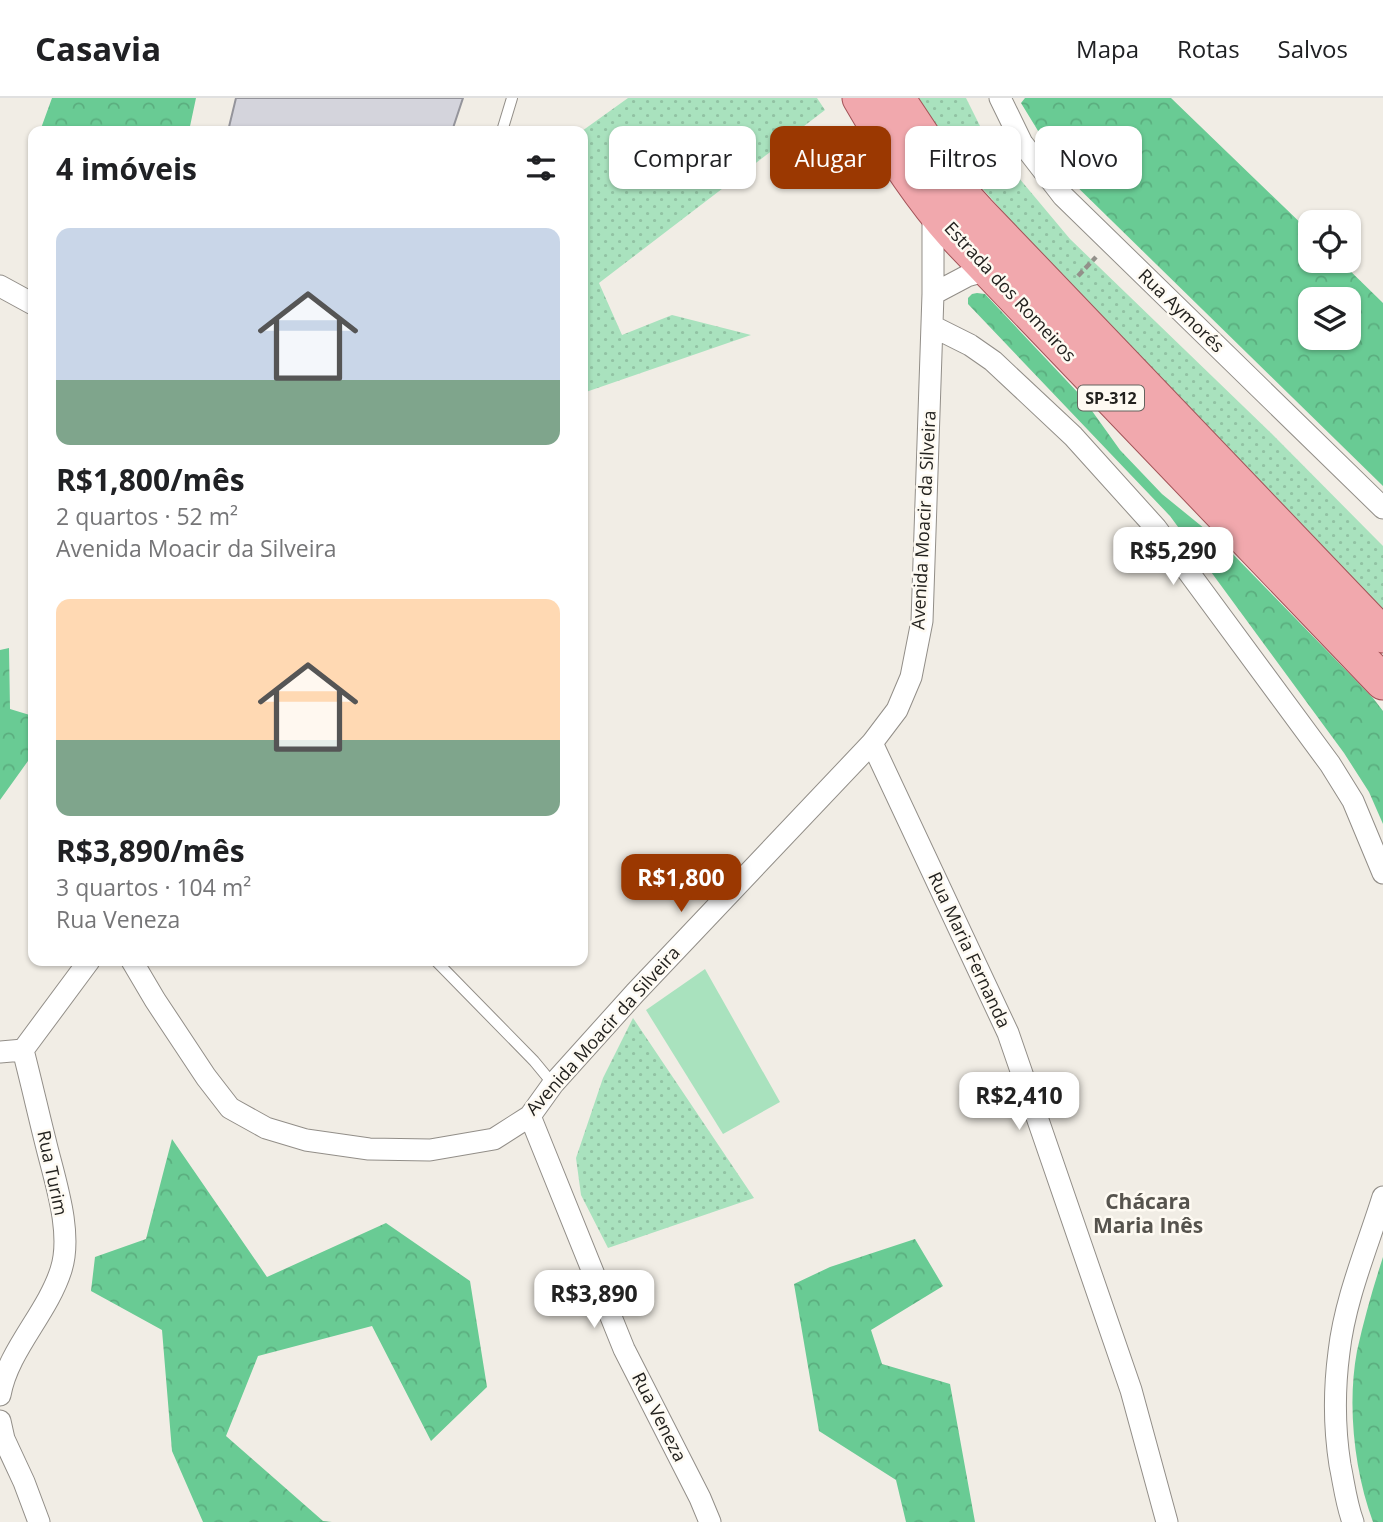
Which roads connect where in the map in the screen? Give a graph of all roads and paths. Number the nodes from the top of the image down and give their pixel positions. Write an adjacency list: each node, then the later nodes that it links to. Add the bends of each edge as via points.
1 (512, 98): 5 (lane)
2 (860, 98): 6 (main road, Estrada dos Romeiros / SP-312)
3 (897, 98): 11 (main road, Estrada dos Romeiros / SP-312, via 958,190)
4 (1000, 98): 7 (street, Rua Aymorés, via 1022,143 1041,168)
5 (504, 126)
6 (933, 210): 8 (main road, Estrada dos Romeiros / SP-312); 10 (street, Avenida Moacir da Silveira)
7 (1111, 242): 11 (path); 14 (street, Rua Aymorés)
8 (988, 270): 10 (street); 16 (main road, Estrada dos Romeiros / SP-312)
9 (0, 286): 12 (street)
10 (933, 294): 13 (street, Avenida Moacir da Silveira)
11 (1057, 297): 15 (main road, Estrada dos Romeiros / SP-312)
12 (28, 301)
13 (932, 326): 17 (street, Avenida Moacir da Silveira, via 922,621 911,677 897,710); 18 (street, via 993,361 1073,436 1156,528 1329,764 1353,801)
14 (1383, 508)
15 (1383, 635)
16 (1383, 682)
17 (872, 743): 24 (street, Avenida Moacir da Silveira); 31 (street, Rua Maria Fernanda, via 1007,1033 1131,1390)
18 (1383, 873)
19 (85, 966): 22 (street)
20 (135, 966): 25 (street, Avenida Moacir da Silveira, via 205,1077 230,1108 265,1128 306,1140 369,1149 430,1150 494,1139)
21 (441, 966): 24 (lane)
22 (23, 1050): 23 (street); 27 (street, Rua Turim, via 63,1219 64,1243 61,1268 46,1305 14,1359)
23 (0, 1052)
24 (553, 1084): 25 (street, Avenida Moacir da Silveira)
25 (530, 1116): 30 (street, Rua Veneza, via 624,1349)
26 (1383, 1197): 32 (street, via 1350,1299 1339,1350 1338,1450)
27 (0, 1395)
28 (0, 1421): 29 (street)
29 (39, 1522)
30 (710, 1522)
31 (1167, 1522)
32 (1353, 1522)

